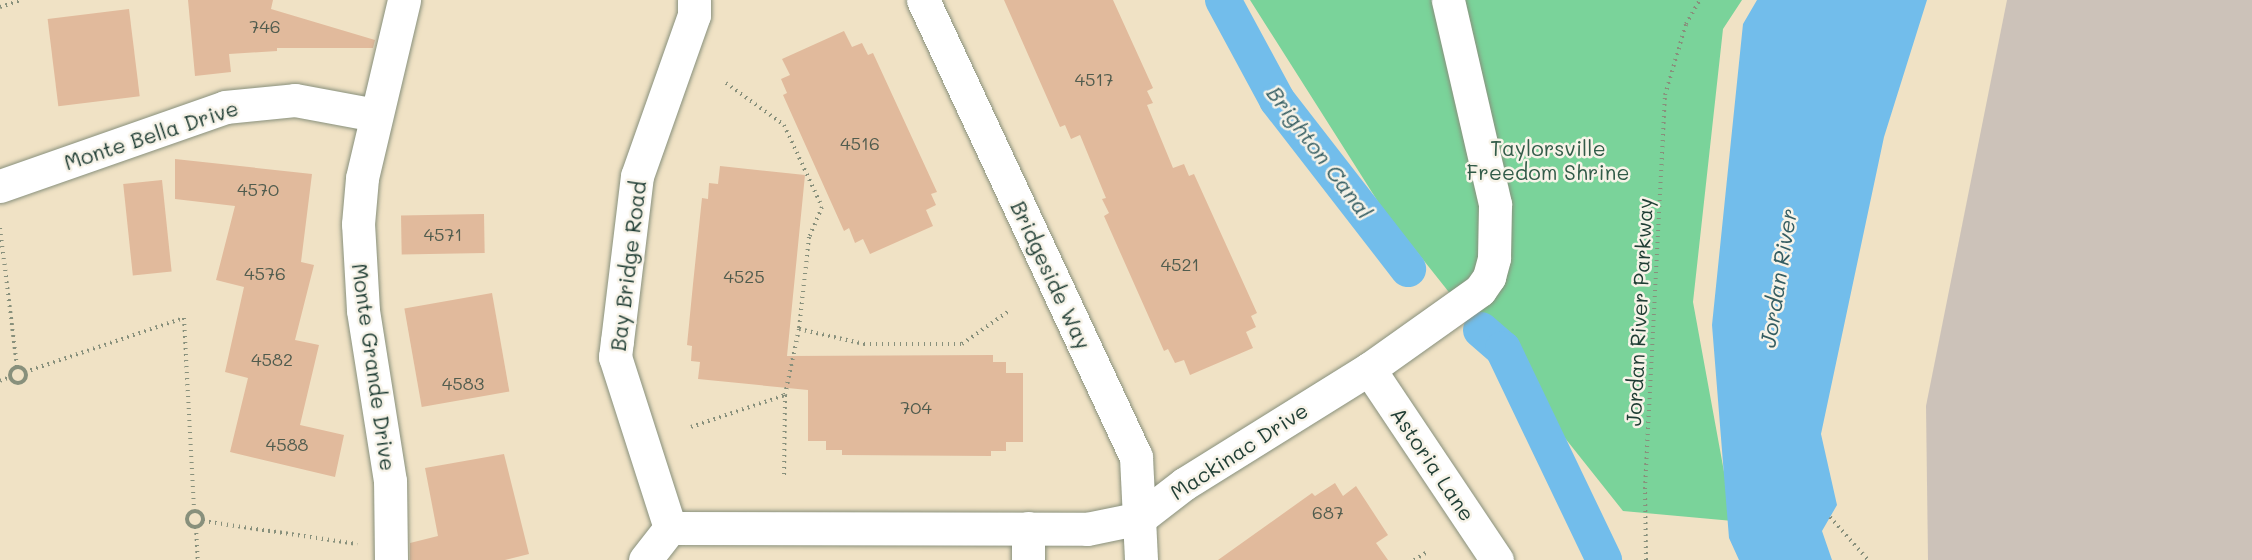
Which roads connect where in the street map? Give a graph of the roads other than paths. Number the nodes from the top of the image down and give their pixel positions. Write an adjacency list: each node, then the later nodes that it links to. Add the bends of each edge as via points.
1 (404, 0): 5 (street, Monte Grande Drive)
2 (694, 0): 9 (street, Bay Bridge Road, via 694,15 637,176 615,357)
3 (922, 0): 8 (street, Bridgeside Way, via 1136,457)
4 (1448, 0): 7 (street, Mackinac Drive, via 1495,204 1494,258 1489,277 1480,290)
5 (376, 115): 6 (street, Monte Bella Drive, via 295,100 225,107); 11 (street, Monte Grande Drive, via 362,178 358,270 386,446)
6 (0, 186)
7 (1369, 369): 8 (street, Mackinac Drive, via 1184,484); 14 (street, Astoria Lane)
8 (1140, 518): 10 (street, Mackinac Drive); 13 (street, Bridgeside Way)
9 (670, 528): 10 (street, Mackinac Drive); 12 (street)
10 (1028, 544)
11 (391, 560)
12 (645, 560)
13 (1141, 560)
14 (1497, 560)

